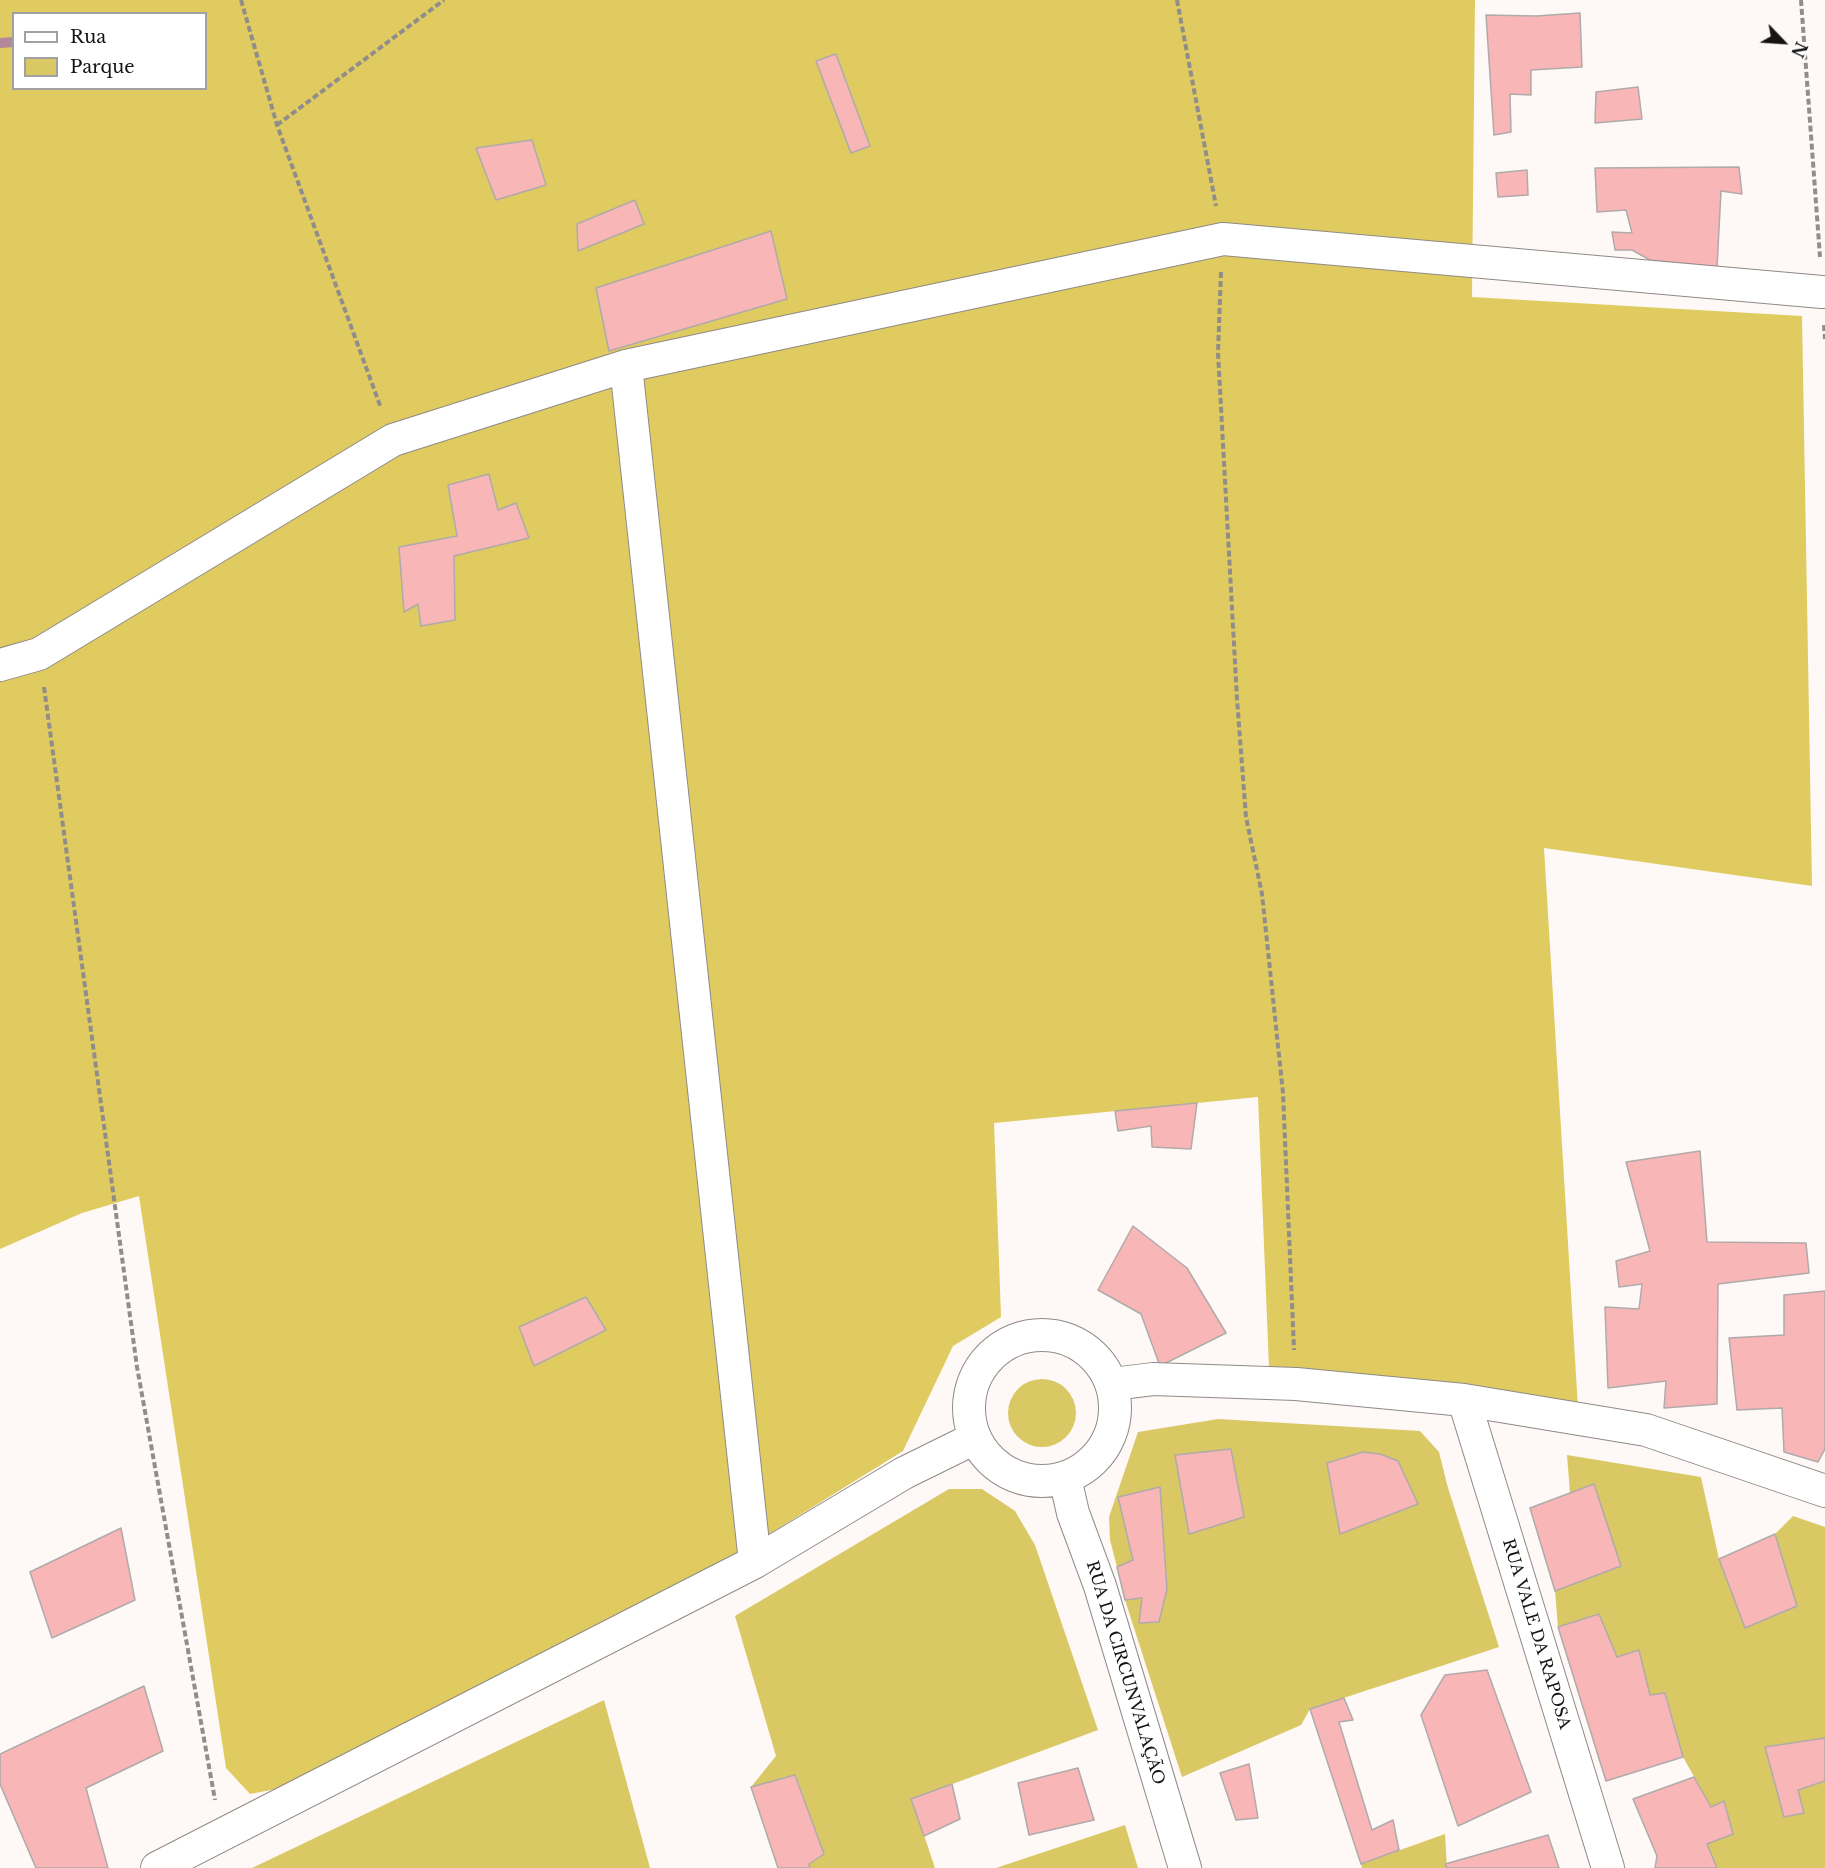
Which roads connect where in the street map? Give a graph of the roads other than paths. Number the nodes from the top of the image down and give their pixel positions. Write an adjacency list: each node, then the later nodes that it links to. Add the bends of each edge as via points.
1 (1822, 292): 2 (street, via 1223,239)
2 (626, 366): 3 (street, via 393,440 39,654); 9 (street)
3 (0, 665)
4 (1112, 1384): 5 (street, via 1153,1379 1296,1384); 6 (street, via 1101,1363 1084,1347 1063,1337 1039,1334 1016,1339 995,1351 980,1369 971,1391 969,1415); 7 (street, via 1116,1407 1113,1430 1102,1451 1086,1467)
5 (1464, 1400): 8 (street, via 1647,1430); 12 (street, RUA VALE DA RAPOSA)
6 (975, 1438): 7 (street, via 1003,1470 1023,1479); 9 (street, via 904,1473)
7 (1065, 1478): 11 (street, RUA DA CIRCUNVALAÇÃO)
8 (1825, 1491)
9 (755, 1562): 10 (street)
10 (157, 1868)
11 (1185, 1868)
12 (1608, 1868)

